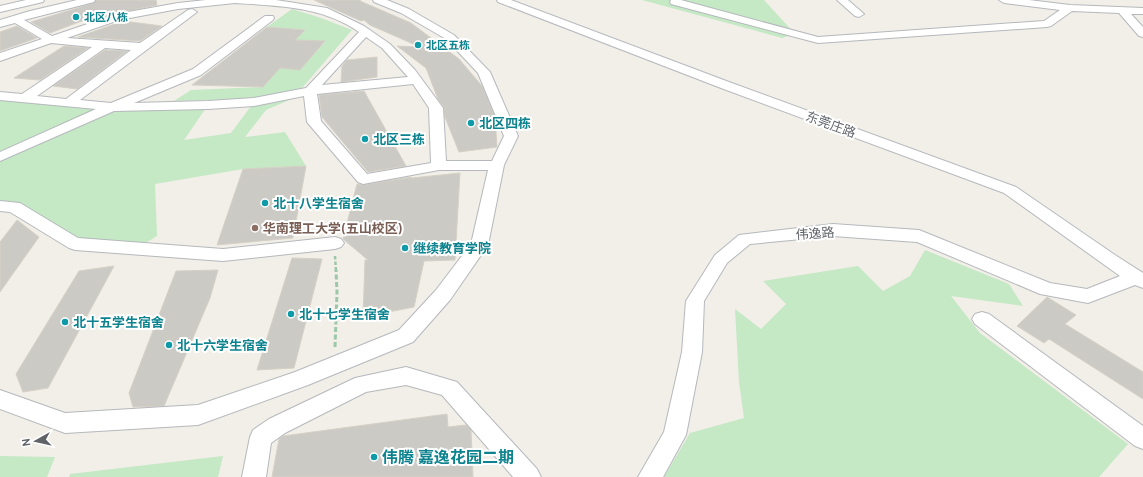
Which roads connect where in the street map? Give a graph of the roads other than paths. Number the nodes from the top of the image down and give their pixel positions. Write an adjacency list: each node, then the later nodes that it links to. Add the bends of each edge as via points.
1 (39, 0): 9 (street)
2 (90, 0): 18 (street)
3 (378, 0): 33 (street, via 404,11 450,37 484,72 511,136)
4 (502, 0): 37 (street, 东莞庄路, via 718,83 1010,190 1034,204 1092,249)
5 (676, 0): 11 (street, via 675,2 818,40 1047,24)
6 (842, 0): 16 (street)
7 (1004, 0): 11 (street)
8 (291, 2): 20 (street, via 323,10); 22 (street, via 235,0 178,6 117,17)
9 (23, 4): 10 (street); 12 (street)
10 (0, 5)
11 (1070, 8): 13 (street)
12 (0, 9)
13 (1122, 10): 14 (street); 21 (street)
14 (1143, 11)
15 (192, 12): 24 (street)
16 (859, 14)
17 (269, 18): 31 (street, via 197,72)
18 (16, 19): 19 (street); 22 (street)
19 (0, 24)
20 (365, 32): 26 (street, via 386,46); 27 (street)
21 (1143, 34)
22 (51, 40): 23 (street); 25 (street)
23 (103, 44): 24 (street); 29 (street)
24 (142, 47): 30 (street)
25 (0, 57)
26 (415, 80): 27 (street); 34 (street, via 436,108)
27 (310, 91): 31 (street, via 254,102); 34 (street, via 314,122 363,178)
28 (0, 96): 29 (street)
29 (24, 99): 30 (street)
30 (68, 103): 31 (street)
31 (112, 107): 32 (street)
32 (0, 157)
33 (497, 165): 34 (street); 39 (street, via 479,244 442,295 406,336 335,366 198,415 65,423)
34 (439, 166)
35 (0, 206): 36 (street, via 14,207 75,244 223,255)
36 (335, 243)
37 (1139, 279): 43 (street, 伟逸路, via 1088,296 1047,289 919,236 833,230 745,239 721,259 695,301 692,352 675,435)
38 (982, 319): 40 (street)
39 (0, 399)
40 (1143, 439)
41 (254, 477): 42 (street, via 261,437 277,426 362,384 406,376 448,388)
42 (529, 477)
43 (650, 477)

